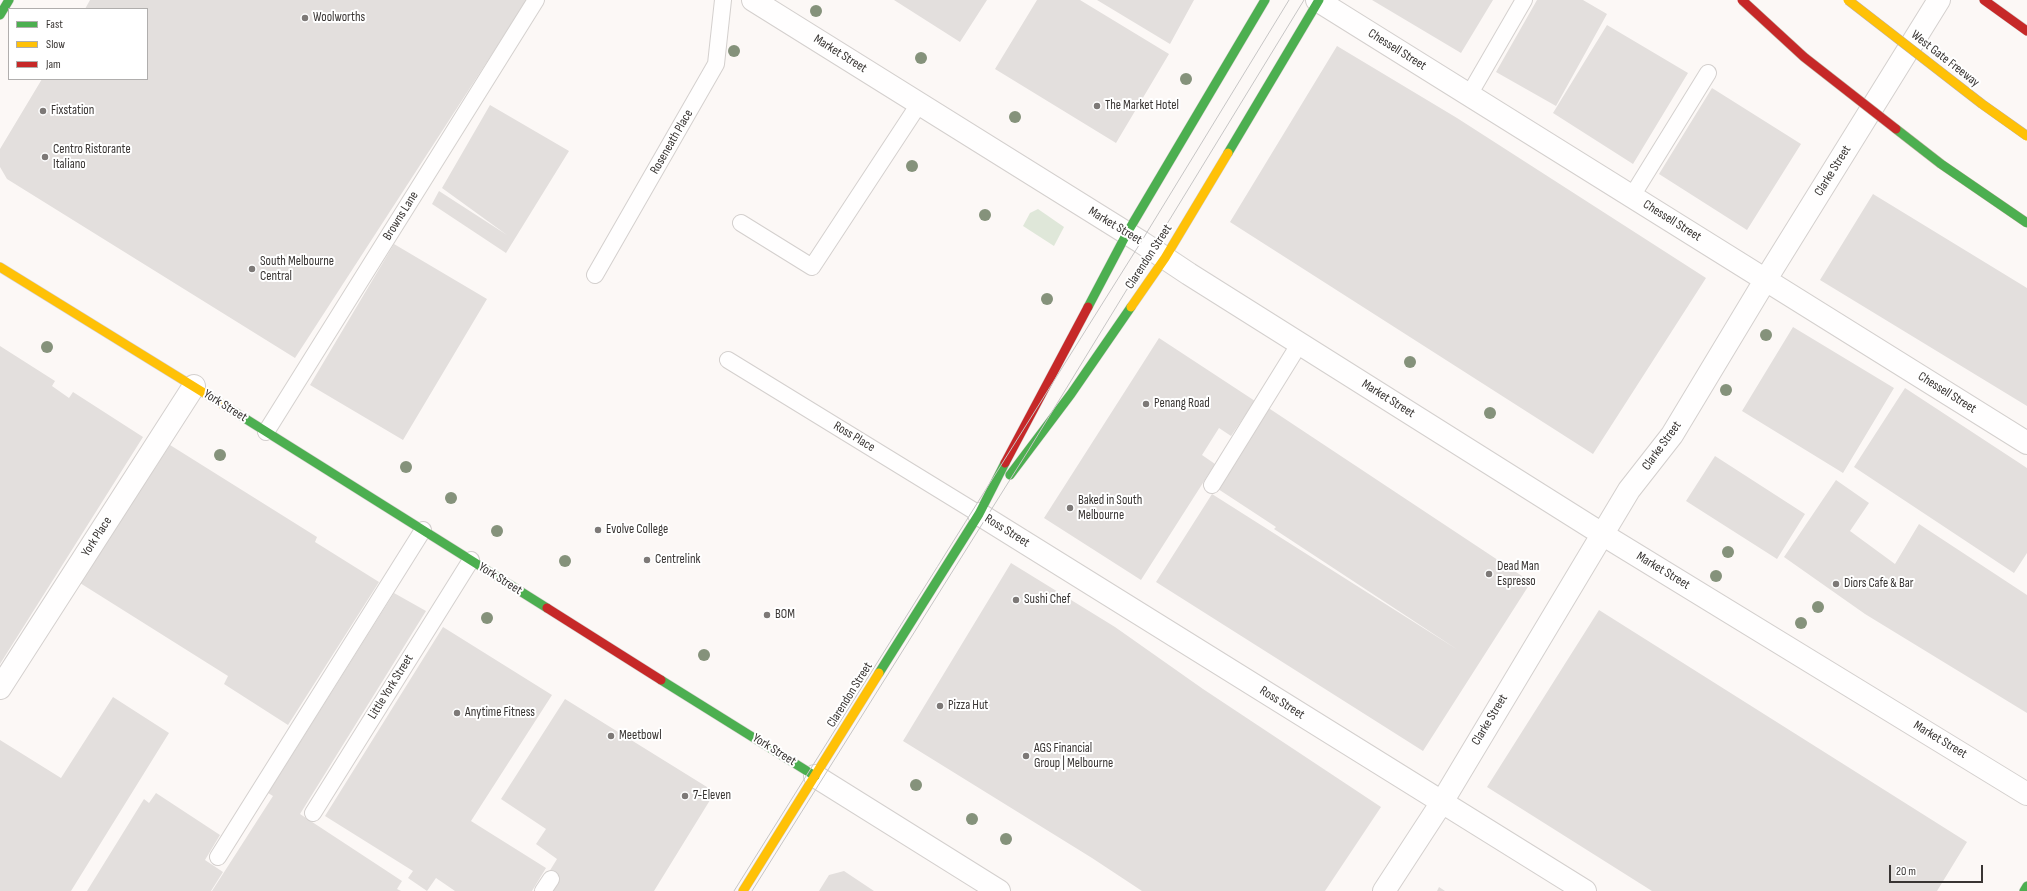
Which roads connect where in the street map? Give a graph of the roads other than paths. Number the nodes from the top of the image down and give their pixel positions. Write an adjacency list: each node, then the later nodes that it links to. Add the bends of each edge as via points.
1 (9, 0): 12 (main road)
2 (536, 0): 29 (lane, Browns Lane)
3 (723, 0): 24 (lane, Roseneath Place, via 716,64)
4 (753, 0): 16 (street, Market Street)
5 (1265, 0): 21 (main road, Clarendon Street)
6 (1318, 0): 15 (street, Chessell Street); 22 (main road, Clarendon Street)
7 (1524, 0): 15 (lane)
8 (1742, 0): 20 (main road, bridge, via 1804,57 1940,164)
9 (1848, 0): 17 (main road, West Gate Freeway, bridge)
10 (1939, 0): 25 (street, Clarke Street)
11 (1984, 0): 13 (main road)
12 (0, 15)
13 (2027, 31)
14 (1708, 73): 18 (lane)
15 (1469, 95): 18 (street, Chessell Street)
16 (919, 104): 19 (lane, via 812,267); 21 (street, Market Street)
17 (2027, 136)
18 (1632, 196): 25 (street, Chessell Street)
19 (741, 222)
20 (2027, 223)
21 (1127, 233): 22 (street, Market Street); 32 (main road, Clarendon Street)
22 (1165, 258): 26 (street, Market Street); 32 (main road, Clarendon Street, via 1071,394)
23 (0, 267): 28 (main road, York Street)
24 (595, 275)
25 (1766, 279): 30 (street, Chessell Street); 34 (street, Clarke Street, via 1672,435 1629,490)
26 (1300, 344): 31 (lane); 34 (street, Market Street)
27 (728, 360): 32 (lane, Ross Place)
28 (194, 386): 29 (main road, York Street); 36 (street, York Place)
29 (266, 432): 33 (main road, York Street)
30 (2027, 443)
31 (1212, 485)
32 (979, 514): 37 (main road, Clarendon Street); 39 (street, Ross Street)
33 (423, 530): 35 (main road, York Street); 41 (lane)
34 (1602, 534): 38 (street, Market Street); 39 (street, Clarke Street)
35 (470, 560): 37 (main road, York Street); 40 (lane, Little York Street)
36 (0, 688)
37 (815, 776): 43 (main road, Clarendon Street); 44 (street, York Street)
38 (2027, 794)
39 (1442, 802): 45 (street, Clarke Street); 46 (street, Ross Street)
40 (312, 813)
41 (218, 857)
42 (2027, 886): 47 (main road)
43 (743, 891)
44 (999, 891)
45 (1384, 891)
46 (1585, 891)
47 (2024, 891)

